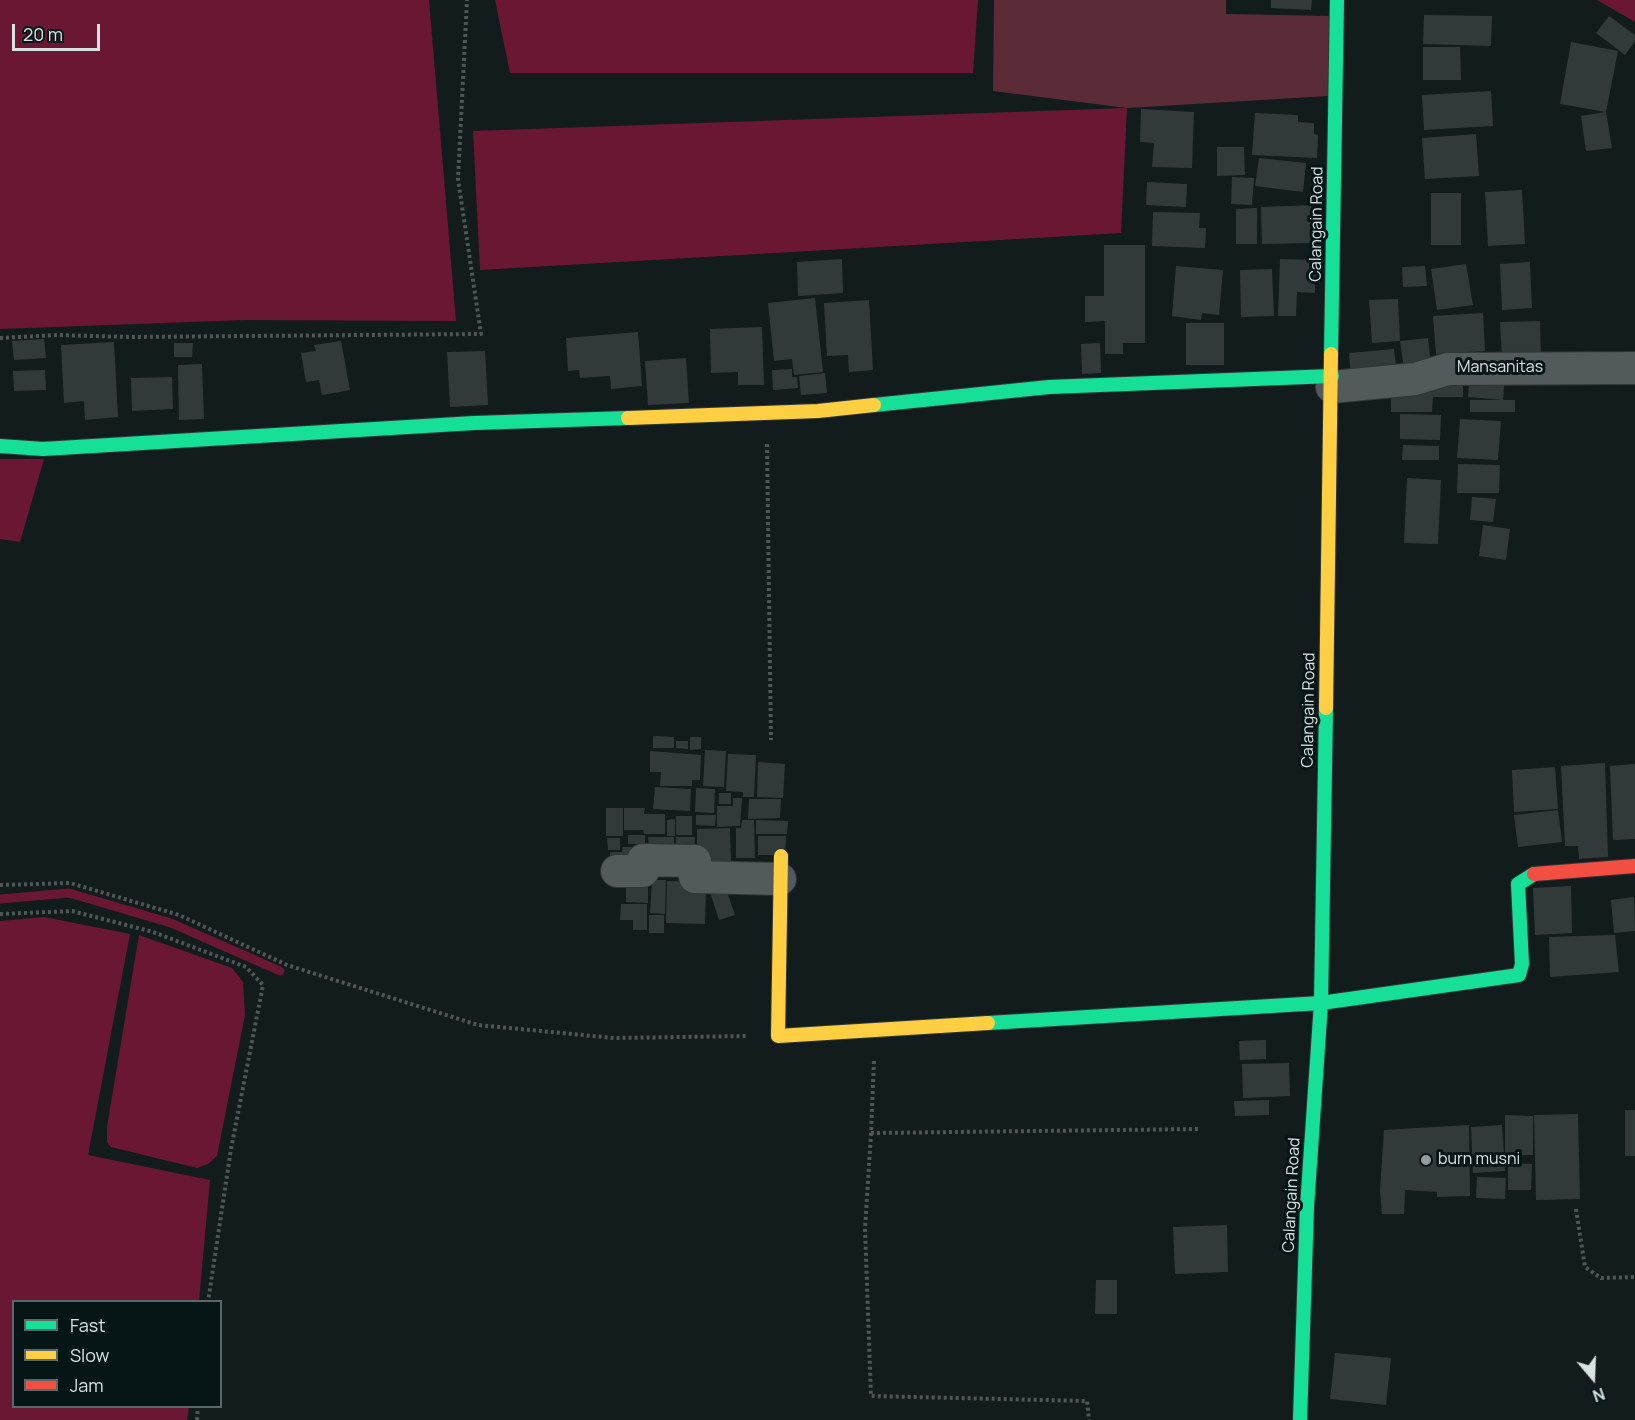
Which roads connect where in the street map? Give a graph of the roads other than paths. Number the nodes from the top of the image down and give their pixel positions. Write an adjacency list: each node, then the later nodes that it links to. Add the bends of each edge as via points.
1 (1337, 0): 3 (street, Calangain Road)
2 (1635, 368): 3 (street, Mansanitas, via 1448,369 1416,379)
3 (1332, 382): 4 (street, via 1049,387 818,411 474,423 43,449); 8 (street, Calangain Road)
4 (0, 446)
5 (1635, 866): 8 (street, via 1537,872 1518,884 1522,964 1519,975)
6 (780, 868): 7 (street, via 695,877 695,861 643,860 643,871); 8 (street, via 778,1036)
7 (617, 871)
8 (1321, 1003): 9 (street, Calangain Road, via 1307,1207)
9 (1300, 1420)

